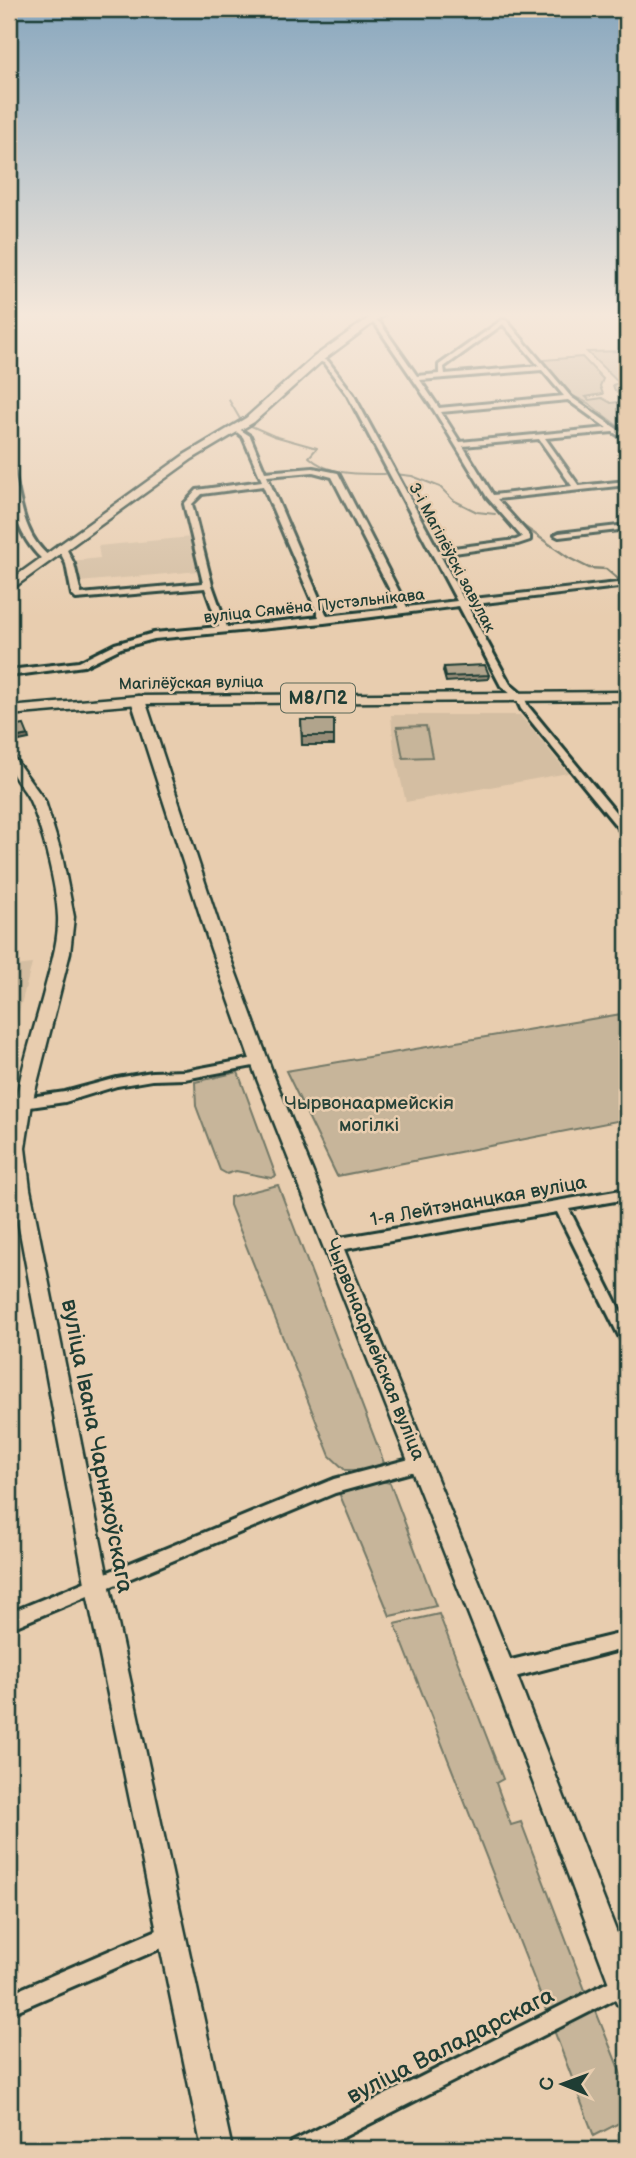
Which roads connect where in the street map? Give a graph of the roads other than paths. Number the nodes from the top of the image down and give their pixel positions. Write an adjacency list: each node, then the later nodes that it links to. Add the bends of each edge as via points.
1 (254, 416): 5 (main road)
2 (362, 416): 19 (street, 3-і Магілёўскі завулак)
3 (441, 416): 9 (street)
4 (593, 416): 6 (street)
5 (236, 429): 11 (street, via 246,436); 18 (main road)
6 (613, 430): 7 (street); 8 (street)
7 (541, 437): 9 (street); 14 (street)
8 (627, 438)
9 (458, 444): 15 (street)
10 (9, 468): 20 (street, via 18,517 36,551)
11 (263, 474): 12 (street); 25 (street, via 313,470 335,475)
12 (267, 483): 21 (street, via 200,492 188,504); 26 (street)
13 (627, 483): 14 (street)
14 (577, 488): 15 (street)
15 (491, 497): 19 (street, via 527,538)
16 (627, 527): 17 (street)
17 (558, 535)
18 (61, 546): 20 (main road); 21 (street, via 79,597)
19 (436, 553): 24 (street, 3-і Магілёўскі завулак)
20 (46, 558): 23 (main road)
21 (208, 584): 27 (street)
22 (627, 584): 24 (street, вуліца Сямёна Пустэльнікава)
23 (9, 587)
24 (463, 604): 25 (street, вуліца Сямёна Пустэльнікава); 30 (street, 3-і Магілёўскі завулак, via 506,686)
25 (404, 610): 26 (street, вуліца Сямёна Пустэльнікава)
26 (324, 620): 27 (street, вуліца Сямёна Пустэльнікава)
27 (223, 628): 28 (street, вуліца Сямёна Пустэльнікава, via 154,636 80,664)
28 (9, 673)
29 (627, 696): 30 (main road, Магілёўская вуліца / М8/П2)
30 (520, 697): 31 (main road, Магілёўская вуліца / М8/П2); 34 (street, 3-і Магілёўскі завулак)
31 (138, 700): 32 (main road, Магілёўская вуліца / М8/П2); 35 (main road, Чырвонаармейская вуліца)
32 (9, 711)
33 (9, 761): 36 (main road, вуліца Івана Чарняхоўскага, via 38,801 55,856 66,917 62,953)
34 (627, 832)
35 (260, 1061): 36 (street, via 117,1082); 40 (main road, Чырвонаармейская вуліца)
36 (23, 1103): 37 (main road, вуліца Івана Чарняхоўскага)
37 (15, 1191): 43 (main road, вуліца Івана Чарняхоўскага)
38 (627, 1194): 39 (street, 1-я Лейтэнанцкая вуліца)
39 (561, 1205): 40 (street, 1-я Лейтэнанцкая вуліца); 41 (street)
40 (334, 1245): 42 (main road, Чырвонаармейская вуліца)
41 (627, 1338)
42 (421, 1463): 43 (street, via 334,1486); 46 (main road, Чырвонаармейская вуліца)
43 (97, 1583): 44 (street); 47 (main road, вуліца Івана Чарняхоўскага)
44 (9, 1621)
45 (627, 1640): 46 (street)
46 (503, 1671): 48 (main road, Чырвонаармейская вуліца)
47 (171, 1934): 49 (street); 50 (main road, вуліца Івана Чарняхоўскага)
48 (625, 1989): 51 (street, вуліца Валадарскага)
49 (9, 2004)
50 (217, 2149)
51 (299, 2149)

